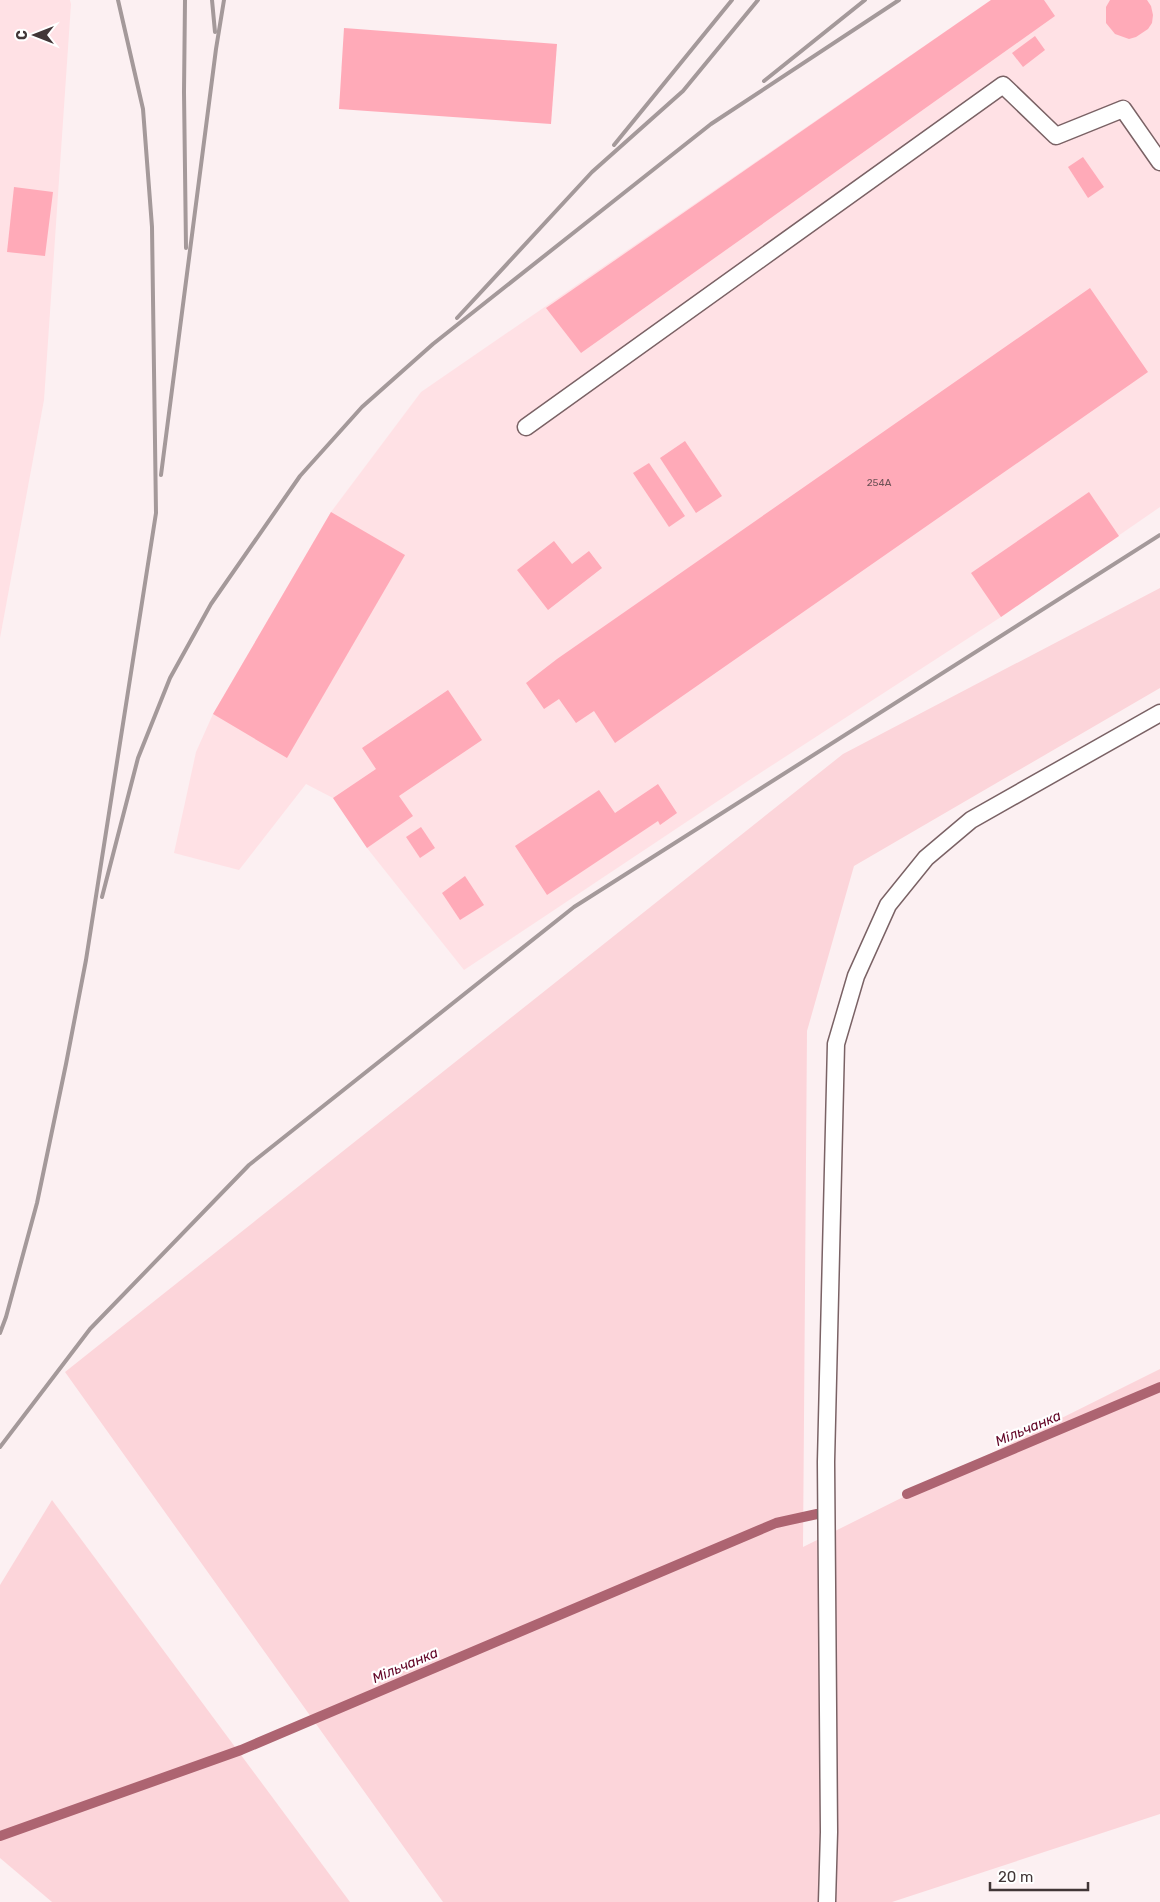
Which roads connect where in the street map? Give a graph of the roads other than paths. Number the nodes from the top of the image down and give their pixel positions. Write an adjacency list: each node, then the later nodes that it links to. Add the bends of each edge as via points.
1 (1160, 162): 2 (lane, via 1124,109 1056,136 1003,85)
2 (526, 427)
3 (1160, 713): 4 (lane, via 971,820 926,858 888,905 856,976 839,1036 826,1462)
4 (827, 1902)

